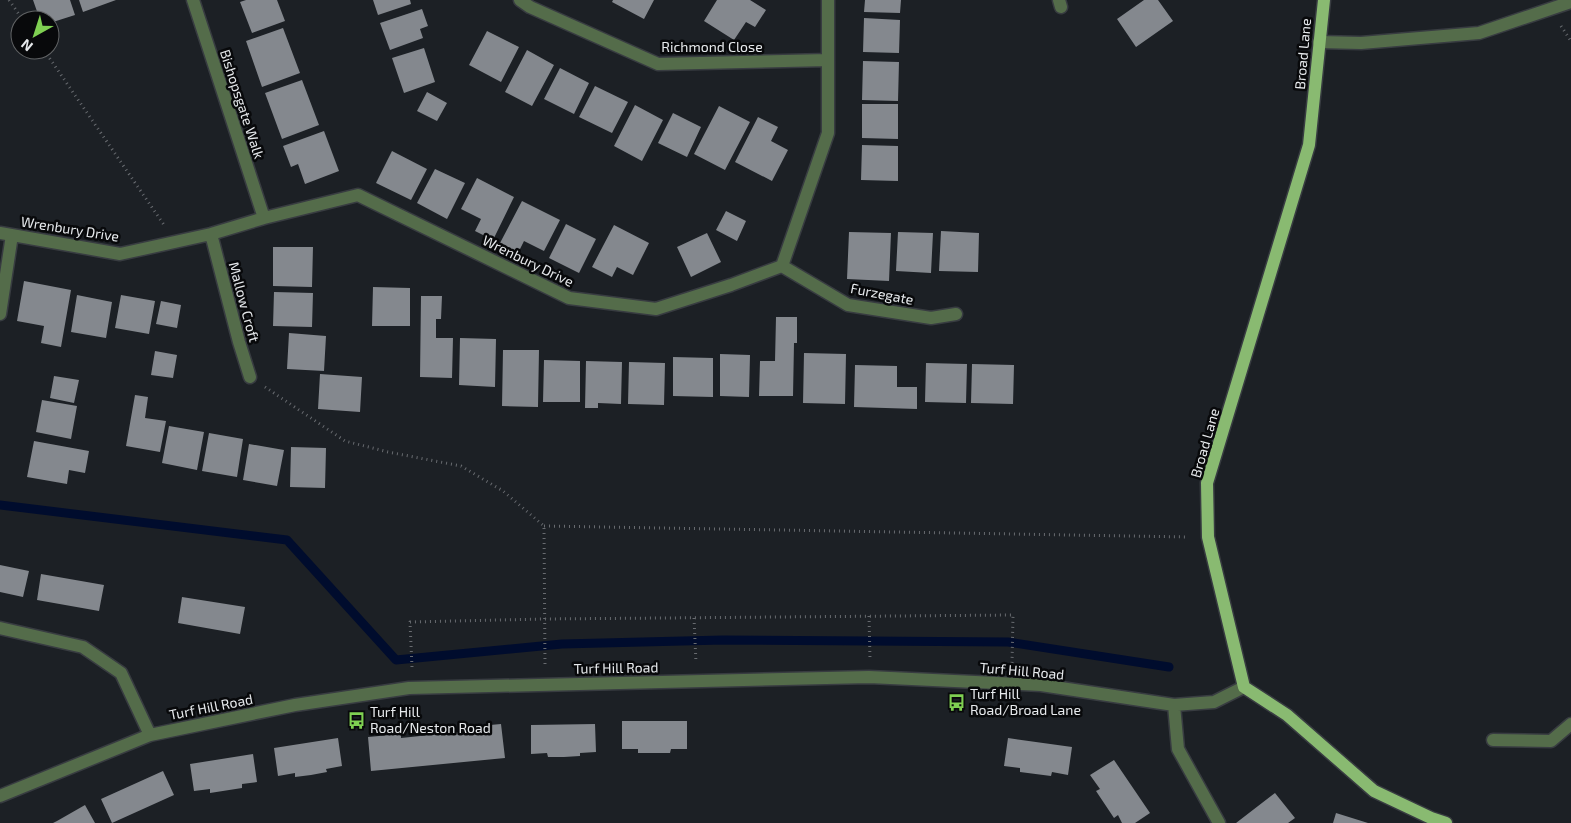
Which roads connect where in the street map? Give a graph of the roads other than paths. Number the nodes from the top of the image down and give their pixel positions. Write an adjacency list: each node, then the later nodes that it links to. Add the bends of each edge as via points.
1 (193, 0): 8 (street, Bishopsgate Walk)
2 (520, 0): 7 (street, Richmond Close, via 658,64)
3 (828, 0): 7 (street)
4 (1324, 0): 6 (main road, Broad Lane)
5 (1571, 2): 6 (street, via 1479,33 1361,43)
6 (1319, 42): 16 (main road, Broad Lane, via 1309,145 1207,483 1208,537)
7 (828, 60): 11 (street, via 828,134)
8 (264, 218): 9 (street, Wrenbury Drive); 11 (street, Wrenbury Drive, via 358,195 568,298 656,309)
9 (211, 234): 10 (street, Wrenbury Drive, via 120,254); 14 (street, Mallow Croft)
10 (6, 235): 12 (street)
11 (782, 266): 13 (street, Furzegate, via 848,305 931,318)
12 (0, 314)
13 (956, 314)
14 (250, 377)
15 (0, 628): 19 (street, via 83,647 121,673)
16 (1244, 687): 17 (street, Turf Hill Road, via 1214,702); 23 (main road, via 1287,715 1374,791)
17 (1174, 704): 19 (street, Turf Hill Road, via 1040,686 869,677 409,688 294,705); 22 (street, via 1178,749)
18 (1571, 724): 20 (street, via 1551,741)
19 (150, 734): 21 (street, Turf Hill Road)
20 (1493, 740)
21 (0, 796)
22 (1219, 823)
23 (1446, 823)

